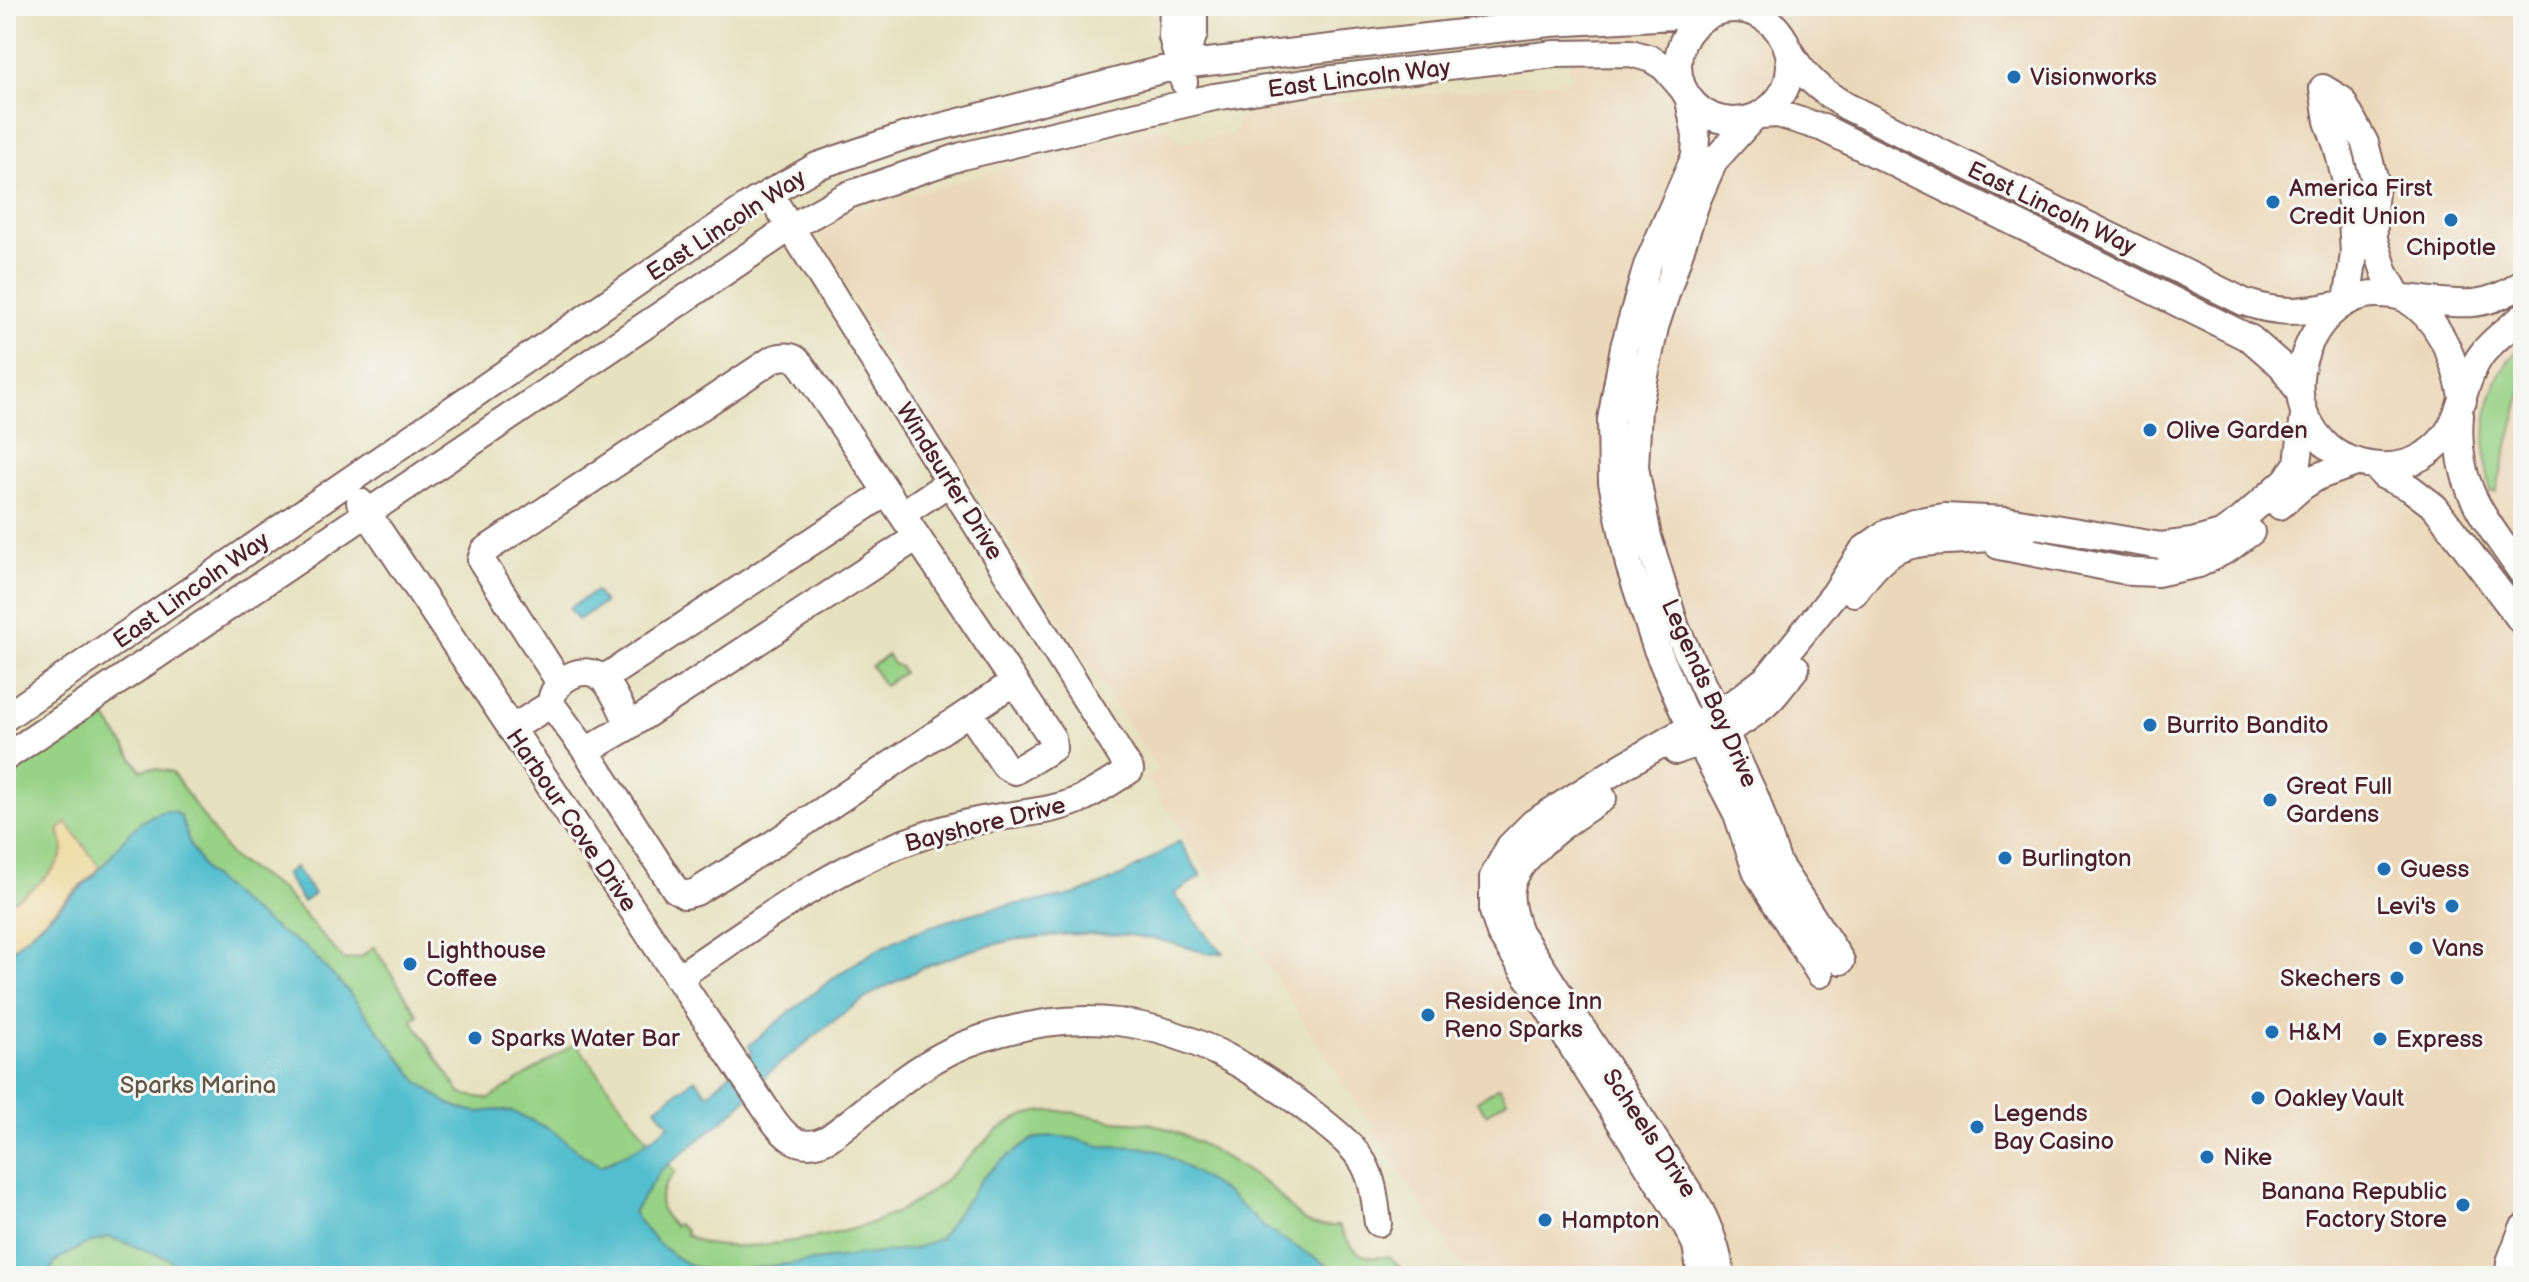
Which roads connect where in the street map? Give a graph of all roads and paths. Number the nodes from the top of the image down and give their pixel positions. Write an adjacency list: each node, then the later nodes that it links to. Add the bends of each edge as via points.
1 (1173, 6): 5 (street, via 1172,37)
2 (1194, 6): 5 (street, via 1194,34)
3 (1709, 14): 4 (street, via 1739,9 1760,15); 5 (street, East Lincoln Way, via 1550,23); 6 (street, via 1681,46 1677,67)
4 (1787, 47): 8 (street, via 1786,87); 13 (street, East Lincoln Way, via 1818,89 1846,106 2244,302 2285,313)
5 (1181, 65): 7 (street); 9 (street, East Lincoln Way, via 905,136 817,166)
6 (1686, 94): 7 (street, East Lincoln Way, via 1651,59 1631,53 1555,54 1324,80); 8 (street, via 1715,118); 37 (street, Legends Bay Drive, via 1695,156 1647,266 1611,420 1612,482 1629,565 1656,647)
7 (1188, 102): 10 (street, East Lincoln Way, via 962,156 848,195)
8 (1757, 116): 15 (street, East Lincoln Way, via 1778,114 1823,128 2251,339 2282,366); 34 (street, Legends Bay Drive, via 1714,161 1697,200 1655,327 1637,423 1635,467 1648,537 1676,628)
9 (769, 193): 10 (street, Windsurfer Drive); 18 (street, East Lincoln Way)
10 (791, 227): 19 (street, Windsurfer Drive); 21 (street, East Lincoln Way)
11 (2523, 283): 12 (street, via 2490,302)
12 (2401, 297): 13 (street, via 2366,294); 13 (street, via 2385,273 2374,239 2376,185 2365,143 2341,99 2323,88 2351,202 2354,254); 16 (street, via 2440,335 2456,365)
13 (2345, 303): 15 (street, via 2310,340 2300,367)
14 (2523, 317): 16 (street, via 2479,359)
15 (2302, 404): 17 (street, via 2315,434 2337,454); 24 (street, via 2298,463 2263,502 2221,534 2161,546)
16 (2462, 404): 17 (street, via 2447,434 2421,457 2392,466); 27 (street, via 2461,463 2469,491)
17 (2366, 465): 26 (street, via 2319,476 2228,549 2199,564 2157,573); 28 (street, via 2420,494 2442,513)
18 (347, 482): 21 (street, Harbour Cove Drive); 33 (street, East Lincoln Way)
19 (950, 482): 22 (street); 40 (street, Windsurfer Drive)
20 (887, 492): 22 (street); 29 (street); 31 (street, via 795,358 773,359 484,551 481,560)
21 (368, 514): 36 (street, Harbour Cove Drive); 39 (street, East Lincoln Way)
22 (902, 514): 25 (street)
23 (1916, 532): 24 (street, via 1944,517 2007,520); 26 (street); 34 (street, via 1885,534 1863,550 1767,678 1738,700)
24 (2099, 536): 26 (street, via 2071,547 2003,535)
25 (917, 537): 30 (street); 35 (street)
26 (1968, 540)
27 (2523, 574)
28 (2523, 623)
29 (603, 679): 31 (street, via 579,672); 35 (street)
30 (1014, 682): 32 (street); 32 (street, via 1052,738 1053,748 1040,757 1015,771 1005,766)
31 (556, 694): 36 (street); 38 (street)
32 (969, 712): 38 (street, via 767,848 685,895 675,889)
33 (6, 717)
34 (1720, 723): 37 (street); 41 (street, Legends Bay Drive, via 1756,799)
35 (629, 726): 38 (street)
36 (511, 729): 43 (street, Harbour Cove Drive)
37 (1694, 733): 41 (street, Legends Bay Drive); 44 (street, Scheels Drive, via 1550,835 1515,872 1512,915 1519,932); 44 (street, via 1625,765 1533,823 1510,846 1493,877 1493,911 1500,933 1544,1005 1559,1011)
38 (586, 751)
39 (6, 757)
40 (1130, 770): 43 (street, Bayshore Drive, via 1082,799 945,829 860,861)
41 (1768, 868): 42 (street)
42 (1830, 968)
43 (677, 978): 45 (street, Harbour Cove Drive, via 791,1140 808,1145 829,1138 903,1078 970,1042 1047,1023 1116,1022 1165,1032 1224,1055 1301,1104 1363,1162)
44 (1617, 1102): 47 (street, via 1696,1245); 48 (street, Scheels Drive, via 1698,1206 1718,1253)
45 (1378, 1223)
46 (2523, 1228): 49 (street)
47 (1701, 1276)
48 (1721, 1276)
49 (2509, 1276)

